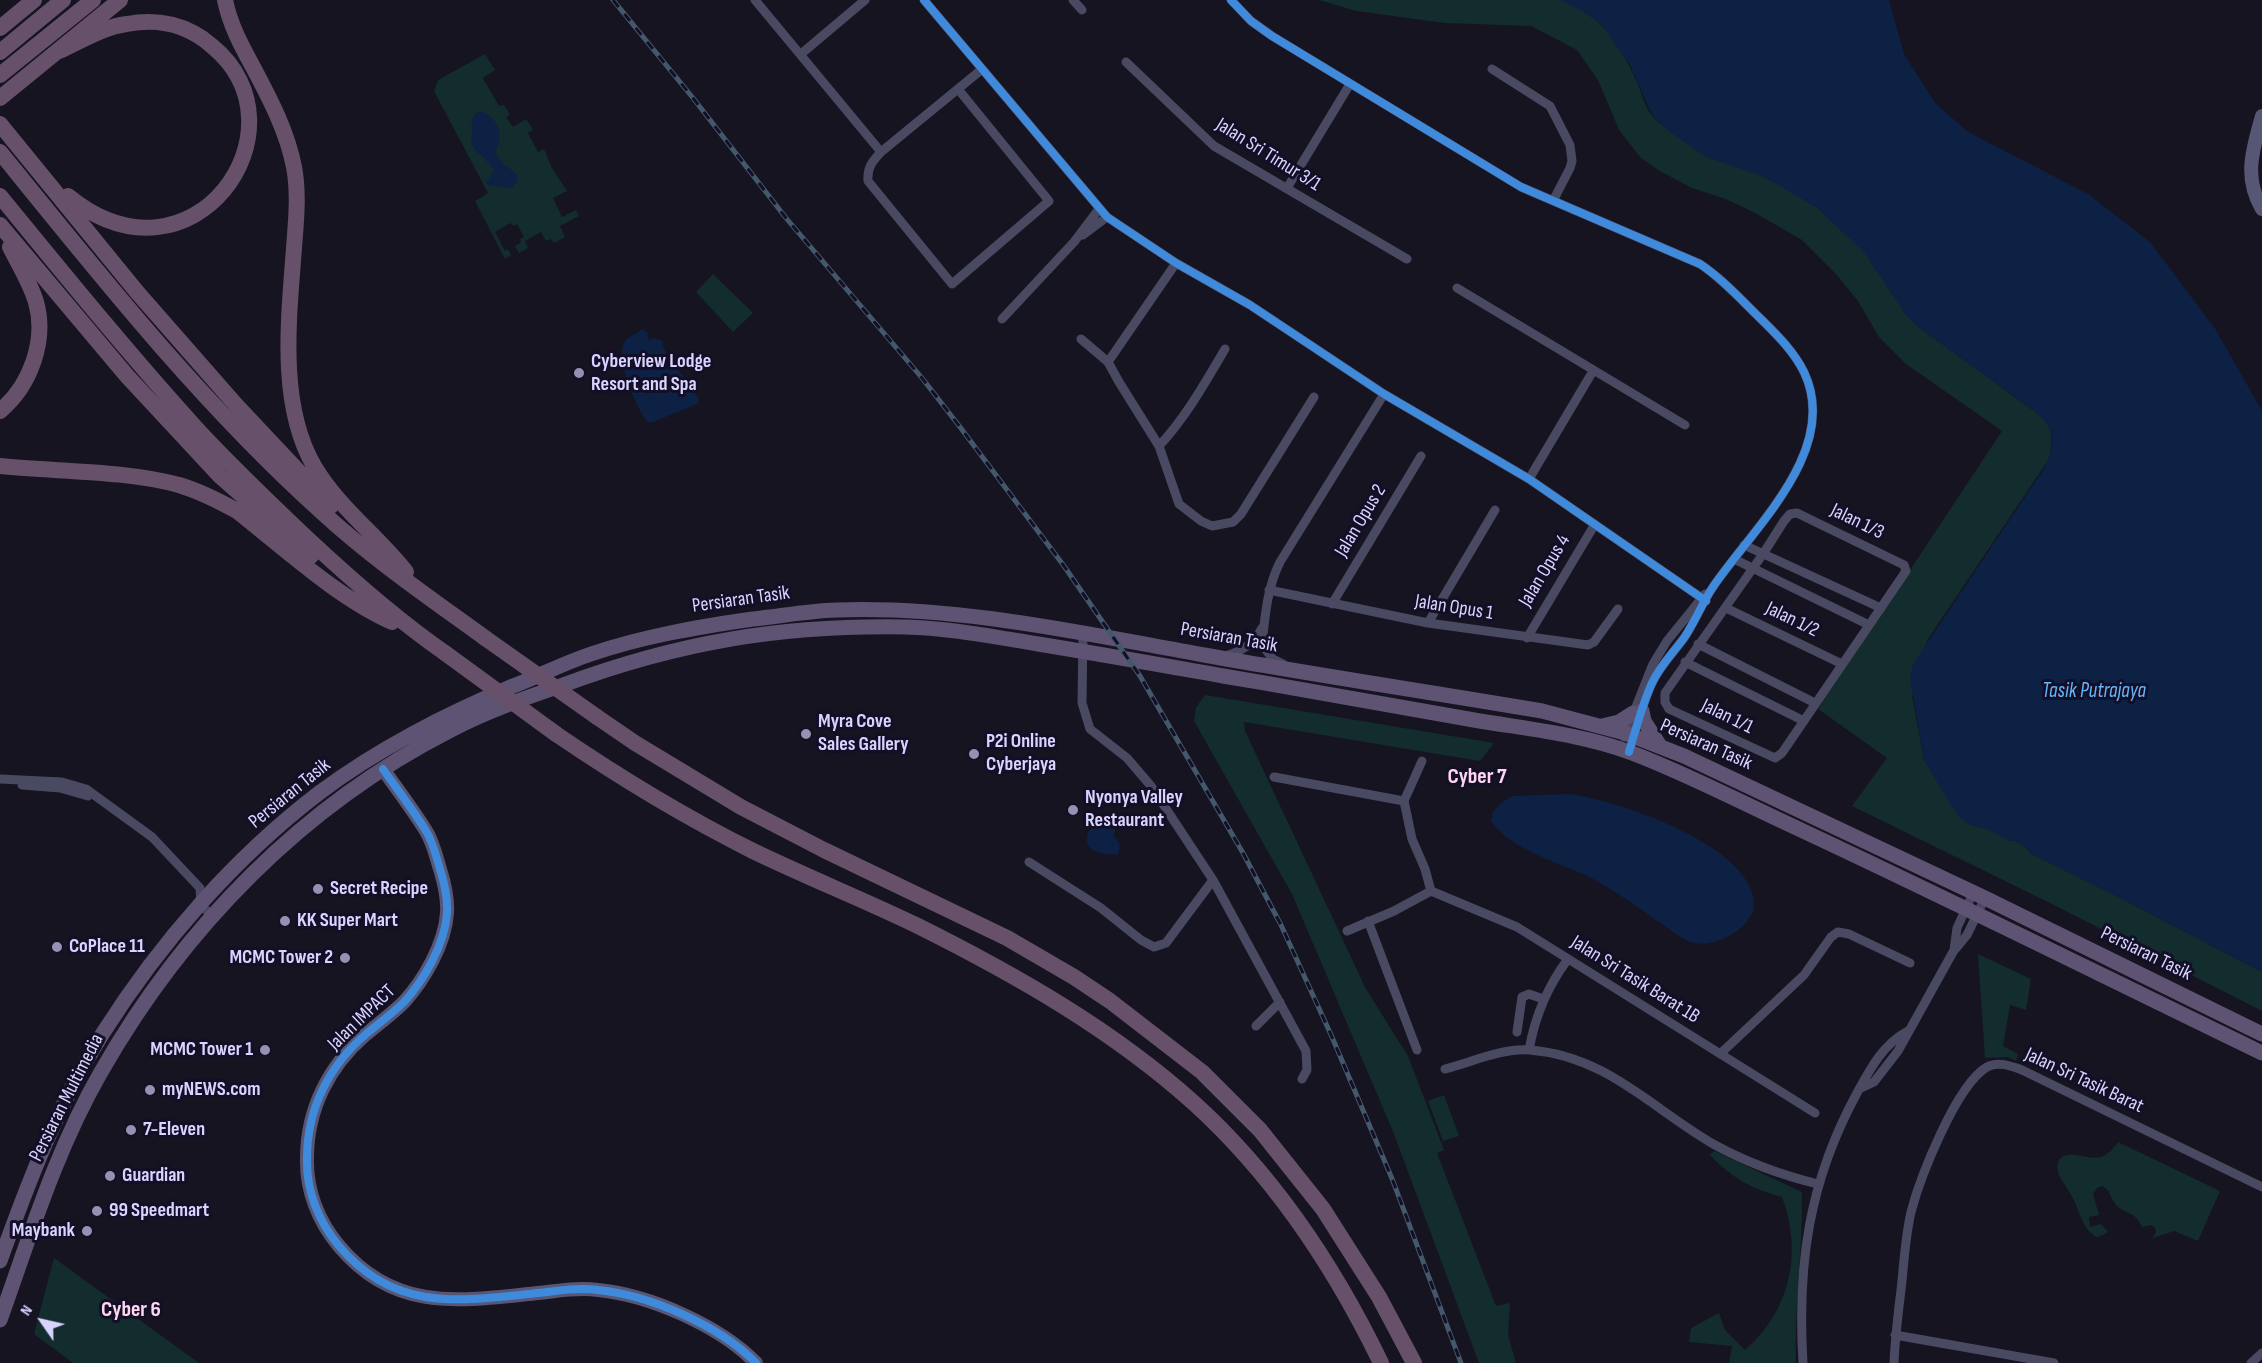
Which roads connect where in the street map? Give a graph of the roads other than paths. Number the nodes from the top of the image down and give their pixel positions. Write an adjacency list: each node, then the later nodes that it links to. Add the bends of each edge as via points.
1 (24, 0): 13 (highway)
2 (34, 0): 13 (highway)
3 (63, 0): 15 (highway)
4 (93, 0): 20 (highway)
5 (120, 0): 14 (highway)
6 (225, 0): 63 (highway, via 234,30 276,110 294,169 296,216 288,354 301,440 330,489)
7 (755, 0): 16 (street)
8 (865, 0): 16 (street)
9 (924, 0): 19 (street)
10 (1073, 0): 12 (street)
11 (1231, 0): 21 (street, via 1262,29)
12 (1082, 10)
13 (0, 27)
14 (59, 51): 23 (highway); 28 (highway, via 118,26 150,22 166,23 196,34 220,52 246,95 246,147 221,194 210,205 166,227 116,225 82,209)
15 (0, 52)
16 (801, 54): 27 (street)
17 (1126, 62): 29 (street, Jalan Sri Timur 3/1, via 1204,138)
18 (1492, 69): 31 (street, via 1550,106 1570,145 1570,168)
19 (981, 70): 22 (street); 32 (street)
20 (0, 75)
21 (1350, 84): 29 (street); 31 (street, via 1503,177)
22 (958, 90): 27 (street); 27 (street, via 1048,199 1048,204 952,284 868,181 867,171)
23 (0, 98)
24 (2262, 116): 33 (street, via 2250,158 2254,196)
25 (0, 124): 28 (highway)
26 (0, 152): 58 (highway, via 216,409 322,512)
27 (881, 152)
28 (40, 174): 58 (highway, via 136,292 236,405 354,528)
29 (1287, 188): 38 (street, Jalan Sri Timur 3/1)
30 (0, 196): 61 (highway, via 197,429)
31 (1553, 201): 56 (street, via 1700,264 1779,338 1805,373 1812,411 1805,453 1787,487)
32 (1099, 209): 34 (street); 37 (street)
33 (2262, 209)
34 (1107, 217): 37 (street); 39 (street)
35 (0, 225): 61 (highway, via 127,376 220,476 304,551)
36 (0, 230): 48 (highway, via 36,302 38,331 29,373)
37 (1074, 242): 41 (street)
38 (1407, 259)
39 (1176, 263): 44 (street); 46 (street, via 1250,305)
40 (1457, 288): 45 (street)
41 (1002, 319)
42 (1080, 339): 44 (street)
43 (1226, 349): 50 (street, via 1198,396)
44 (1108, 362): 50 (street)
45 (1593, 371): 49 (street); 53 (street)
46 (1384, 394): 53 (street); 62 (street, via 1280,562)
47 (1314, 397): 50 (street, via 1233,522 1212,526 1179,504)
48 (0, 411)
49 (1685, 425)
50 (1159, 446)
51 (1421, 456): 65 (street, Jalan Opus 2)
52 (0, 466): 72 (highway, via 138,477 180,486 237,512 376,615)
53 (1529, 479): 55 (street)
54 (1495, 510): 69 (street)
55 (1595, 524): 64 (street); 74 (street, Jalan Opus 4)
56 (1744, 546): 57 (street); 59 (street)
57 (1763, 554): 60 (street); 67 (street); 67 (street, Jalan 1/3, via 1784,521 1797,513 1906,567)
58 (377, 558): 63 (highway)
59 (1734, 559): 60 (street); 64 (street)
60 (1753, 568): 66 (street); 71 (street)
61 (350, 580): 72 (highway)
62 (1269, 590): 65 (street, Jalan Opus 1); 70 (street)
63 (422, 592): 128 (highway, bridge, via 635,743 741,807 1007,938 1065,971 1202,1072 1260,1130 1323,1209 1379,1297)
64 (1703, 599): 82 (street, via 1689,620 1667,641)
65 (1332, 604): 69 (street, Jalan Opus 1)
66 (1726, 608): 75 (street); 79 (street, Jalan 1/2)
67 (1881, 608): 71 (street)
68 (1618, 609): 74 (street, Jalan Opus 1, via 1588,645)
69 (1428, 622): 74 (street, Jalan Opus 1)
70 (1264, 623): 77 (street, via 1242,651); 80 (street, via 1262,645 1273,659)
71 (1869, 625): 79 (street)
72 (415, 632): 127 (highway, bridge, via 610,770 706,826 998,968 1129,1052 1214,1122 1273,1190 1312,1243)
73 (1083, 633): 76 (street); 77 (main road, Persiaran Tasik); 97 (main road, Persiaran Tasik, via 914,611 839,610 696,627 633,641 587,655 464,707 392,745 320,793)
74 (1527, 638)
75 (1698, 644): 78 (street); 81 (street)
76 (1082, 651): 87 (main road, Persiaran Tasik, via 1563,735); 89 (main road, Persiaran Tasik, via 930,628 823,628 744,635 626,664 510,704 449,731); 96 (street, via 1082,703 1090,729 1127,758 1151,786)
77 (1220, 658): 80 (main road, Persiaran Tasik)
78 (1685, 662): 83 (street); 83 (street, Jalan 1/1, via 1665,693 1669,709 1775,758)
79 (1842, 664): 81 (street)
80 (1292, 669): 84 (main road, Persiaran Tasik, via 1542,711)
81 (1815, 703): 83 (street)
82 (1637, 712): 84 (main road); 85 (street); 86 (main road)
83 (1804, 722)
84 (1602, 726): 85 (main road, Persiaran Tasik)
85 (1630, 735): 86 (main road, Persiaran Tasik); 87 (street)
86 (1660, 746): 99 (main road, Persiaran Tasik)
87 (1624, 750): 102 (main road, Persiaran Tasik)
88 (1422, 761): 93 (street)
89 (383, 769): 100 (main road, Persiaran Tasik, via 314,819); 126 (street, Jalan IMPACT, via 434,847 444,882 447,914 438,947 424,976 403,1003 340,1061 328,1076 315,1107 306,1170 316,1208 328,1233 361,1267 418,1297 464,1300 572,1289 601,1290 637,1298 688,1317)
90 (1274, 777): 93 (street)
91 (0, 779): 94 (street, via 62,782 86,789)
92 (0, 785): 94 (street, via 60,788)
93 (1404, 801): 98 (street, via 1412,839)
94 (107, 803): 97 (street, via 152,837)
95 (1029, 862): 96 (street, via 1154,947 1166,943)
96 (1213, 880): 109 (street)
97 (207, 889): 100 (street); 101 (main road, Persiaran Tasik)
98 (1431, 891): 104 (street); 106 (street, Jalan Sri Tasik Barat 1B, via 1517,927)
99 (1979, 896): 102 (street); 112 (main road, Persiaran Tasik)
100 (225, 902): 103 (main road, Persiaran Tasik)
101 (201, 904): 103 (street); 122 (main road, Persiaran Multimedia, via 148,968 101,1036 40,1156)
102 (1971, 912): 115 (main road, Persiaran Tasik); 120 (street, via 1967,935 1953,952 1898,1051 1874,1082 1858,1089 1840,1124)
103 (212, 916): 123 (main road, Persiaran Multimedia, via 141,1008 76,1117 41,1201)
104 (1368, 921): 105 (street); 113 (street)
105 (1347, 931)
106 (1568, 959): 108 (street); 116 (street, Jalan Sri Tasik Barat 1B)
107 (1910, 963): 116 (street, via 1849,933 1838,932 1804,975)
108 (1543, 999): 111 (street, via 1528,994 1522,997); 114 (street)
109 (1280, 1002): 110 (street); 118 (street, via 1306,1051 1307,1070)
110 (1256, 1026)
111 (1517, 1032)
112 (2262, 1034)
113 (1417, 1050)
114 (1529, 1050): 117 (street, via 1499,1054); 120 (street, via 1572,1057 1588,1064 1714,1144 1762,1168)
115 (2262, 1053)
116 (1720, 1054): 119 (street, Jalan Sri Tasik Barat 1B)
117 (1445, 1070)
118 (1302, 1079)
119 (1815, 1113)
120 (1818, 1184): 129 (street, via 1809,1221 1802,1305)
121 (2262, 1187): 124 (street, Jalan Sri Tasik Barat, via 2022,1070 1994,1065 1978,1074 1956,1105 1919,1189 1906,1236)
122 (0, 1261)
123 (0, 1320)
124 (1895, 1335): 130 (street, Jalan Sri Tasik Barat); 131 (street)
125 (2262, 1353): 132 (street)
126 (756, 1363)
127 (1381, 1363)
128 (1414, 1363)
129 (1803, 1363)
130 (1894, 1363)
131 (2054, 1363)
132 (2251, 1363)

